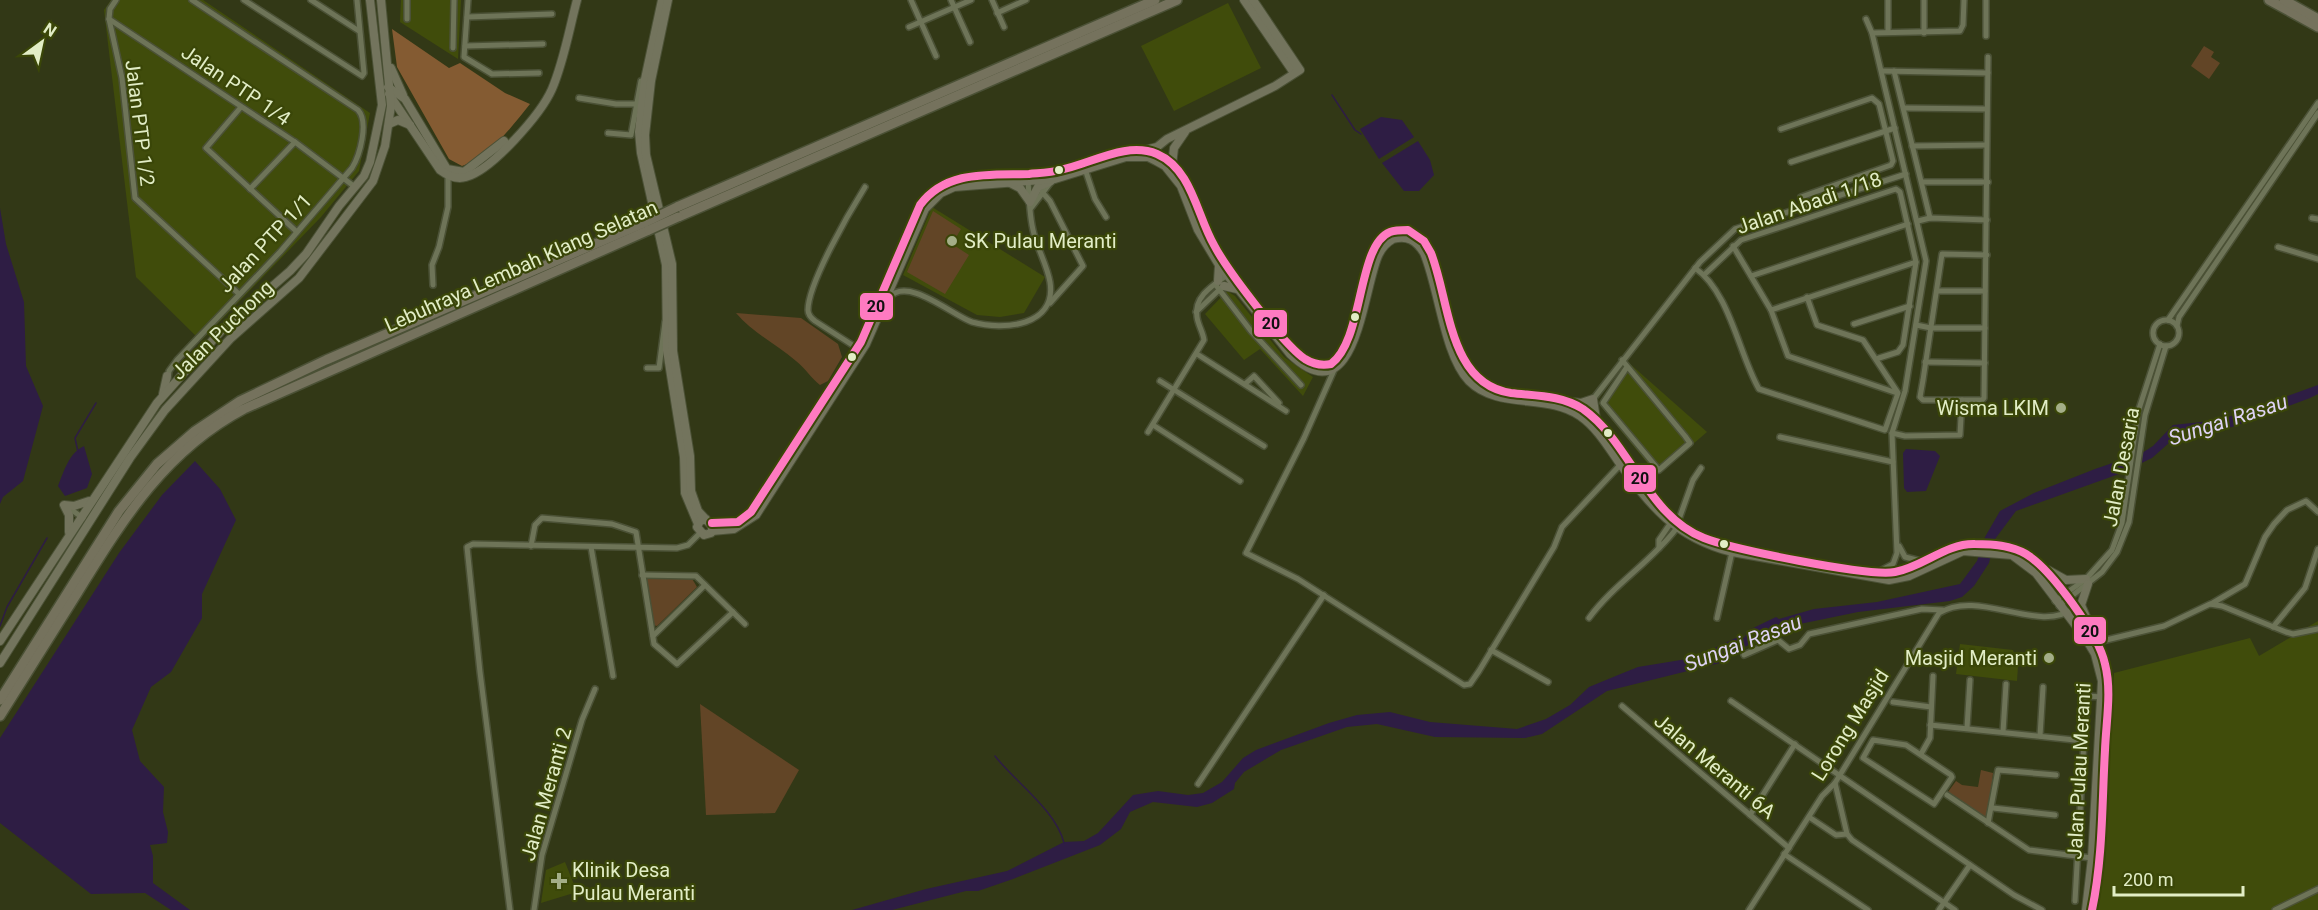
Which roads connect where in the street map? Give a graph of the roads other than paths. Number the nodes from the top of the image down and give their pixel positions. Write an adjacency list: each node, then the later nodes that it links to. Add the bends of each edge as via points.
1 (116, 0): 34 (street)
2 (192, 0): 86 (street, Jalan PTP 1/1, via 358,111 364,122 356,160)
3 (244, 0): 41 (street, via 362,76)
4 (310, 0): 41 (street)
5 (357, 0): 41 (street)
6 (370, 0): 60 (main road, Jalan Puchong)
7 (381, 0): 53 (main road, Jalan Puchong)
8 (407, 0): 35 (street)
9 (454, 0): 49 (street)
10 (468, 0): 32 (street)
11 (574, 0): 62 (main road, via 542,99 501,144 472,168 455,172 440,162); 84 (main road, via 563,55 546,102 479,171 459,179)
12 (662, 0): 54 (main road)
13 (668, 0): 170 (main road, via 651,81 645,145 672,264 673,351 690,456 691,491 698,511)
14 (911, 0): 37 (street)
15 (951, 0): 29 (street)
16 (971, 0): 29 (street)
17 (992, 0): 30 (street)
18 (1026, 0): 30 (street)
19 (1155, 0): 98 (highway, Lebuhraya Lembah Klang Selatan)
20 (1177, 0): 98 (highway, Lebuhraya Lembah Klang Selatan)
21 (1245, 0): 50 (main road)
22 (1253, 0): 56 (main road)
23 (1888, 0): 42 (street)
24 (1924, 0): 44 (street)
25 (1964, 0): 44 (street, via 1959,32)
26 (1986, 0): 45 (street)
27 (2269, 0): 40 (highway)
28 (2284, 0): 33 (highway)
29 (955, 7): 37 (street); 46 (street)
30 (997, 13): 39 (street)
31 (552, 14): 32 (street)
32 (467, 17): 48 (street)
33 (2318, 18)
34 (109, 19): 64 (street, Jalan PTP 1/4); 118 (street, Jalan PTP 1/2, via 122,78 135,198)
35 (407, 19)
36 (1866, 19): 43 (street)
37 (921, 22): 38 (street); 51 (street)
38 (909, 27)
39 (1004, 27)
40 (2318, 27)
41 (359, 32)
42 (1888, 32): 43 (street); 44 (street)
43 (1872, 33): 55 (street)
44 (1924, 33)
45 (1986, 36)
46 (970, 42)
47 (543, 44): 48 (street)
48 (465, 46): 57 (street, via 464,57 492,74)
49 (453, 48)
50 (1279, 52): 56 (main road); 59 (main road, via 1284,71)
51 (936, 56)
52 (1988, 57): 58 (street)
53 (387, 58): 60 (main road, Jalan Puchong); 62 (main road)
54 (650, 61): 63 (street, via 644,67); 124 (main road, via 639,132 640,153 664,249)
55 (1888, 71): 58 (street); 66 (street); 69 (street)
56 (1297, 72): 59 (main road)
57 (539, 73)
58 (1988, 73): 67 (street)
59 (1275, 86): 71 (main road)
60 (386, 88): 62 (main road); 68 (main road, Jalan Puchong); 73 (main road); 83 (main road, Jalan Puchong)
61 (579, 98): 63 (street)
62 (405, 99)
63 (636, 104): 74 (street, via 631,135)
64 (241, 107): 75 (street, Jalan PTP 1/4); 93 (street, via 206,148)
65 (2317, 107): 125 (street, Jalan Desaria); 128 (street, Jalan Desaria, via 2179,317)
66 (1904, 108): 67 (street); 77 (street)
67 (1986, 109): 76 (street)
68 (389, 124): 73 (main road, via 402,120); 96 (main road, Jalan Puchong, via 380,167)
69 (1895, 128): 72 (street); 82 (street)
70 (1781, 129): 72 (street, via 1872,98 1878,101)
71 (1186, 131): 78 (main road); 80 (main road, via 1174,148)
72 (1885, 131): 79 (street); 95 (street, via 1893,161 1888,169)
73 (417, 133): 84 (main road)
74 (608, 134)
75 (295, 142): 86 (street, Jalan PTP 1/4); 93 (street)
76 (1986, 145): 77 (street); 89 (street)
77 (1912, 146): 90 (street)
78 (1144, 150): 80 (main road, Jalan Pulau Meranti); 85 (main road, via 1113,154)
79 (1791, 162)
80 (1172, 165): 114 (main road, Jalan Pulau Meranti, via 1186,182)
81 (1085, 169): 87 (main road); 99 (street); 114 (main road, via 1137,156 1165,166 1181,186 1198,230)
82 (1906, 174): 102 (street); 111 (street, via 1742,226 1729,233)
83 (364, 176): 86 (street); 91 (main road, Jalan Puchong)
84 (448, 176): 115 (street, via 448,207 432,265)
85 (1028, 177): 87 (main road); 88 (main road); 97 (street); 132 (main road, via 965,177 944,183 926,196)
86 (345, 178): 91 (street, Jalan PTP 1/4); 105 (street, Jalan PTP 1/1)
87 (1053, 180): 94 (street); 97 (main road, via 1038,187)
88 (1007, 182): 97 (main road, via 1020,188); 121 (main road, via 954,187 931,200 914,230)
89 (1988, 182): 90 (street); 101 (street)
90 (1922, 183): 100 (street)
91 (355, 187): 96 (main road); 145 (main road, Jalan Puchong, via 290,271 221,331)
92 (866, 187): 132 (street, via 826,255 808,308 810,317)
93 (250, 189): 105 (street)
94 (1042, 192): 97 (street); 120 (street, via 1083,266)
95 (1801, 196)
96 (358, 199): 138 (main road, Jalan Puchong, via 299,279 230,339)
97 (1030, 205): 120 (street, via 1034,232 1050,280)
98 (678, 212): 104 (highway, Lebuhraya Lembah Klang Selatan, bridge)
99 (1106, 217)
100 (1930, 218): 101 (street); 102 (street)
101 (1987, 220): 108 (street)
102 (1918, 221): 127 (street, via 1926,261)
103 (1908, 224): 106 (street, Jalan Abadi 1/18, via 1900,192 1893,188 1761,232); 110 (street, Jalan Abadi 1/18); 113 (street)
104 (647, 226): 215 (highway, Lebuhraya Lembah Klang Selatan, via 326,360 240,401 195,431 157,464 119,510); 220 (highway, Lebuhraya Lembah Klang Selatan, via 244,409 201,436 162,471 126,515)
105 (297, 232): 118 (street, Jalan PTP 1/1)
106 (1733, 246): 112 (street, Jalan Abadi 1/18); 113 (street)
107 (2278, 246): 109 (street)
108 (1987, 255): 116 (street, via 1942,254); 117 (street)
109 (2318, 259)
110 (1916, 262): 119 (street); 122 (street, Jalan Abadi 1/18)
111 (1695, 268): 112 (street); 135 (street)
112 (1704, 275): 156 (street, via 1734,324 1759,388)
113 (1751, 276): 123 (street)
114 (1225, 281): 133 (street, via 1196,312 1204,340); 141 (main road, Jalan Pulau Meranti, via 1238,290 1299,363 1316,371); 146 (street, via 1251,331); 152 (main road, Jalan Pulau Meranti, via 1294,350 1314,364 1331,364 1351,331 1375,246 1389,232 1408,230 1424,241 1431,254 1460,353 1474,376 1494,389)
115 (433, 285)
116 (1937, 291): 117 (street); 129 (street)
117 (1985, 291): 130 (street)
118 (239, 294): 142 (street, Jalan PTP 1/1, via 177,360)
119 (1807, 297): 123 (street); 148 (street, via 1817,325 1863,340)
120 (1048, 304): 121 (street, via 1034,319 1003,325 972,322 923,295 905,291 894,292)
121 (885, 305): 170 (main road, via 866,344 756,515 734,529)
122 (1910, 306): 126 (street); 134 (street, Jalan Abadi 1/18, via 1901,349)
123 (1771, 310): 148 (street, via 1788,356)
124 (667, 318): 140 (street, via 659,369); 169 (main road, via 668,359 684,457 685,493)
125 (2168, 320): 128 (street); 131 (street, Jalan Desaria, via 2154,329 2154,336)
126 (1854, 324)
127 (1916, 325): 129 (street); 156 (street, via 1905,391)
128 (2177, 326): 131 (street, Jalan Desaria, via 2177,340)
129 (1931, 328): 130 (street); 136 (street)
130 (1985, 328): 137 (street)
131 (2163, 345): 186 (street, Jalan Desaria, via 2138,412 2122,523 2112,550); 186 (street, Jalan Desaria, via 2145,415 2129,522 2117,552)
132 (857, 348): 170 (main road, via 746,517 738,522)
133 (1197, 354): 144 (street); 147 (street)
134 (1879, 357)
135 (1622, 360): 139 (street); 150 (street)
136 (1925, 362): 137 (street); 151 (street, via 1920,397)
137 (1985, 363): 151 (street, via 1984,398)
138 (208, 364): 145 (main road, via 183,387); 168 (main road, Jalan Puchong, via 165,410)
139 (1628, 367): 139 (street, via 1603,403 1658,470 1690,443)
140 (647, 368)
141 (1335, 368): 153 (main road, Jalan Pulau Meranti, via 1352,347 1378,256 1393,239 1408,238 1420,246 1428,262 1455,357 1469,380 1493,394); 188 (street, via 1246,553)
142 (167, 376): 145 (street); 149 (main road)
143 (1160, 381): 147 (street)
144 (1245, 384): 144 (street, via 1278,406 1286,411 1254,376)
145 (172, 385): 149 (main road, Jalan Puchong)
146 (1301, 385)
147 (1175, 390): 155 (street); 159 (street)
148 (1898, 393): 156 (street)
149 (163, 396): 164 (main road, Jalan Puchong)
150 (1593, 399): 152 (main road, via 1581,404); 153 (street); 154 (main road, via 1593,414)
151 (1962, 400): 156 (street, via 1962,433 1958,436 1900,436)
152 (1569, 402): 153 (main road, Jalan Pulau Meranti)
153 (1582, 413): 154 (main road, Jalan Pulau Meranti); 161 (main road, Jalan Pulau Meranti)
154 (1598, 423): 171 (main road, Jalan Pulau Meranti)
155 (1153, 425): 157 (street); 163 (street)
156 (1888, 431): 160 (street)
157 (1148, 432)
158 (1780, 437): 160 (street)
159 (1264, 446)
160 (1893, 462): 174 (street)
161 (1621, 464): 171 (main road, Jalan Pulau Meranti); 204 (street, via 1557,534 1554,547)
162 (1701, 468): 171 (street)
163 (1240, 481)
164 (92, 498): 165 (main road, via 84,504); 167 (main road, Jalan Puchong)
165 (64, 505): 167 (street); 173 (main road, via 70,525)
166 (2318, 512): 191 (street, via 2306,501 2287,510 2265,537 2245,584)
167 (81, 516): 168 (street); 173 (main road, Jalan Puchong)
168 (90, 523): 206 (main road, Jalan Puchong)
169 (698, 524): 170 (main road); 172 (main road)
170 (710, 524): 172 (main road, via 706,535)
171 (1674, 525): 181 (main road, Jalan Pulau Meranti, via 1702,543); 184 (main road, Jalan Pulau Meranti, via 1735,546); 196 (street, via 1659,548 1617,585)
172 (700, 533): 178 (street, via 683,547)
173 (68, 535): 203 (main road, Jalan Puchong)
174 (1898, 544): 182 (street, via 1909,560); 184 (street, via 1893,564)
175 (531, 546): 176 (street); 178 (street, via 534,525 542,518 619,525 636,532); 247 (street, via 473,544 466,551)
176 (591, 547): 178 (street); 207 (street)
177 (1972, 547): 179 (main road, Jalan Pulau Meranti); 181 (main road, Jalan Pulau Meranti, via 1909,576 1888,580); 182 (main road, Jalan Pulau Meranti, via 1956,546)
178 (637, 548): 185 (street)
179 (2003, 549): 183 (main road, Jalan Pulau Meranti, via 2027,555); 190 (main road, Jalan Pulau Meranti, via 2036,573)
180 (2318, 549): 199 (street, via 2305,588)
181 (1732, 552): 197 (street)
182 (1928, 560): 184 (main road, Jalan Pulau Meranti, via 1908,570)
183 (2044, 568): 186 (main road, via 2066,580); 189 (main road, Jalan Pulau Meranti)
184 (1876, 573)
185 (642, 575): 187 (street, via 693,575); 201 (street)
186 (2087, 581): 189 (street, Jalan Desaria); 202 (main road, via 2081,605)
187 (705, 585): 194 (street); 201 (street)
188 (1324, 596): 204 (street, via 1464,685 1470,684); 231 (street)
189 (2066, 597): 190 (street, Jalan Desaria); 192 (main road, Jalan Pulau Meranti)
190 (2057, 603): 195 (main road, Jalan Pulau Meranti)
191 (2210, 604): 199 (street); 202 (street, via 2164,626)
192 (2074, 608): 195 (street); 202 (main road, Jalan Pulau Meranti)
193 (1944, 610): 195 (street, via 1965,605 2051,617); 205 (street, via 1916,611 1809,634 1800,645 1789,649 1778,640); 229 (street, Lorong Masjid, via 1899,675)
194 (733, 612): 198 (street); 201 (street, via 677,664 654,644)
195 (2066, 615): 214 (main road, Jalan Pulau Meranti, via 2095,654)
196 (1589, 618)
197 (1717, 618)
198 (745, 624)
199 (2273, 627): 200 (street, via 2293,634)
200 (2318, 629)
201 (653, 636)
202 (2096, 639): 255 (main road, Jalan Pulau Meranti, via 2106,666 2108,697)
203 (0, 641)
204 (1491, 650): 210 (street)
205 (1744, 655)
206 (0, 663)
207 (613, 676)
208 (1933, 676): 219 (street)
209 (1970, 680): 222 (street)
210 (1548, 682)
211 (2006, 684): 223 (street)
212 (2043, 687): 224 (street)
213 (595, 689): 248 (street, Jalan Meranti 2, via 542,855)
214 (2102, 697): 225 (street, via 2087,696); 242 (main road, Jalan Pulau Meranti)
215 (0, 700)
216 (1731, 702): 226 (street)
217 (1893, 702): 219 (street)
218 (1622, 706): 234 (street, Jalan Meranti 6A)
219 (1931, 706): 221 (street)
220 (0, 716)
221 (1930, 725): 222 (street); 227 (street, via 1930,738)
222 (1967, 728): 223 (street)
223 (2003, 732): 224 (street)
224 (2040, 736): 225 (street)
225 (2084, 741): 241 (street)
226 (1795, 744): 229 (street); 234 (street)
227 (1921, 754): 232 (street, via 1951,775); 232 (street, via 1906,745 1874,740 1863,758 1931,804)
228 (2056, 775): 233 (street, via 1998,770)
229 (1839, 776): 230 (street, Lorong Masjid); 243 (street)
230 (1835, 783): 236 (street, Lorong Masjid); 238 (street)
231 (1198, 784)
232 (1945, 793): 237 (street)
233 (1993, 808): 235 (street); 237 (street)
234 (1750, 815): 239 (street, Jalan Meranti 6A)
235 (2055, 815)
236 (1809, 817): 238 (street); 239 (street, Lorong Masjid)
237 (1988, 823): 241 (street, via 2029,850)
238 (1844, 835): 246 (street)
239 (1789, 848): 240 (street, Lorong Masjid)
240 (1784, 854): 249 (street, Lorong Masjid); 250 (street)
241 (2078, 856): 242 (street); 245 (street)
242 (2092, 858): 254 (main road, Jalan Pulau Meranti)
243 (1970, 865): 246 (street); 253 (street)
244 (2318, 889): 256 (street)
245 (2075, 901)
246 (1944, 903): 251 (street); 252 (street)
247 (510, 910)
248 (534, 910)
249 (1749, 910)
250 (1866, 910)
251 (1939, 910)
252 (1955, 910)
253 (2042, 910)
254 (2086, 910)
255 (2092, 910)
256 (2276, 910)

